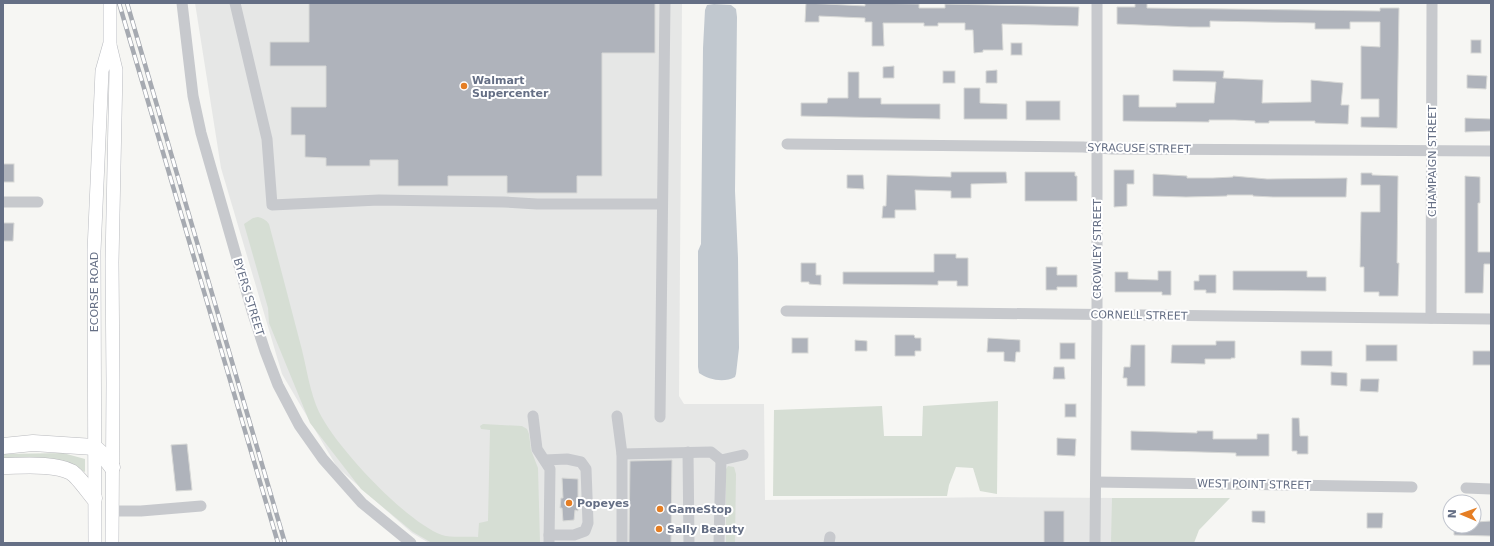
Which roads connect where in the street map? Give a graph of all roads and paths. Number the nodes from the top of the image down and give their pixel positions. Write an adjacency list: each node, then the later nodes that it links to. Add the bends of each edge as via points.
1 (110, 3): 7 (main road, ECORSE ROAD)
2 (182, 3): 41 (street, BYERS STREET, via 190,81 201,133 252,311 278,385 299,425 323,459 362,503)
3 (235, 3): 14 (street, via 267,139 272,205 379,200)
4 (665, 3): 14 (street)
5 (1097, 3): 9 (street, CROWLEY STREET)
6 (1432, 3): 10 (street, CHAMPAIGN STREET)
7 (110, 43): 23 (main road, ECORSE ROAD, via 102,71 94,251); 30 (main road, ECORSE ROAD, via 116,70 112,262)
8 (787, 144): 9 (street, SYRACUSE STREET)
9 (1097, 148): 10 (street, SYRACUSE STREET); 16 (street, CROWLEY STREET)
10 (1432, 151): 11 (street, SYRACUSE STREET); 17 (street, CHAMPAIGN STREET)
11 (1491, 151)
12 (3, 202): 13 (street)
13 (38, 202)
14 (662, 204): 21 (street)
15 (786, 311): 16 (street, CORNELL STREET)
16 (1097, 315): 17 (street, CORNELL STREET); 31 (street, CROWLEY STREET)
17 (1431, 318): 18 (street, CORNELL STREET)
18 (1491, 319)
19 (533, 416): 27 (street, via 537,449)
20 (617, 416): 25 (street)
21 (660, 417)
22 (3, 446): 23 (highway, via 33,443)
23 (94, 447): 30 (highway); 35 (main road, ECORSE ROAD)
24 (688, 452): 25 (street); 28 (street, via 711,452); 43 (street)
25 (622, 454): 42 (street)
26 (743, 455): 28 (street)
27 (545, 460): 38 (street, via 550,469); 38 (street, via 567,459 581,462 586,469 588,523 585,531)
28 (721, 460): 44 (street)
29 (3, 466): 35 (highway, via 51,467 65,470 73,473)
30 (112, 467): 37 (main road, ECORSE ROAD)
31 (1096, 482): 32 (street, WEST POINT STREET); 45 (street, CROWLEY STREET)
32 (1412, 487)
33 (1466, 488): 34 (street)
34 (1491, 489)
35 (94, 498): 39 (main road, ECORSE ROAD)
36 (201, 506): 37 (street)
37 (112, 511): 40 (main road, ECORSE ROAD)
38 (549, 539)
39 (95, 543)
40 (112, 543)
41 (412, 543)
42 (622, 543)
43 (688, 543)
44 (720, 543)
45 (1095, 543)

